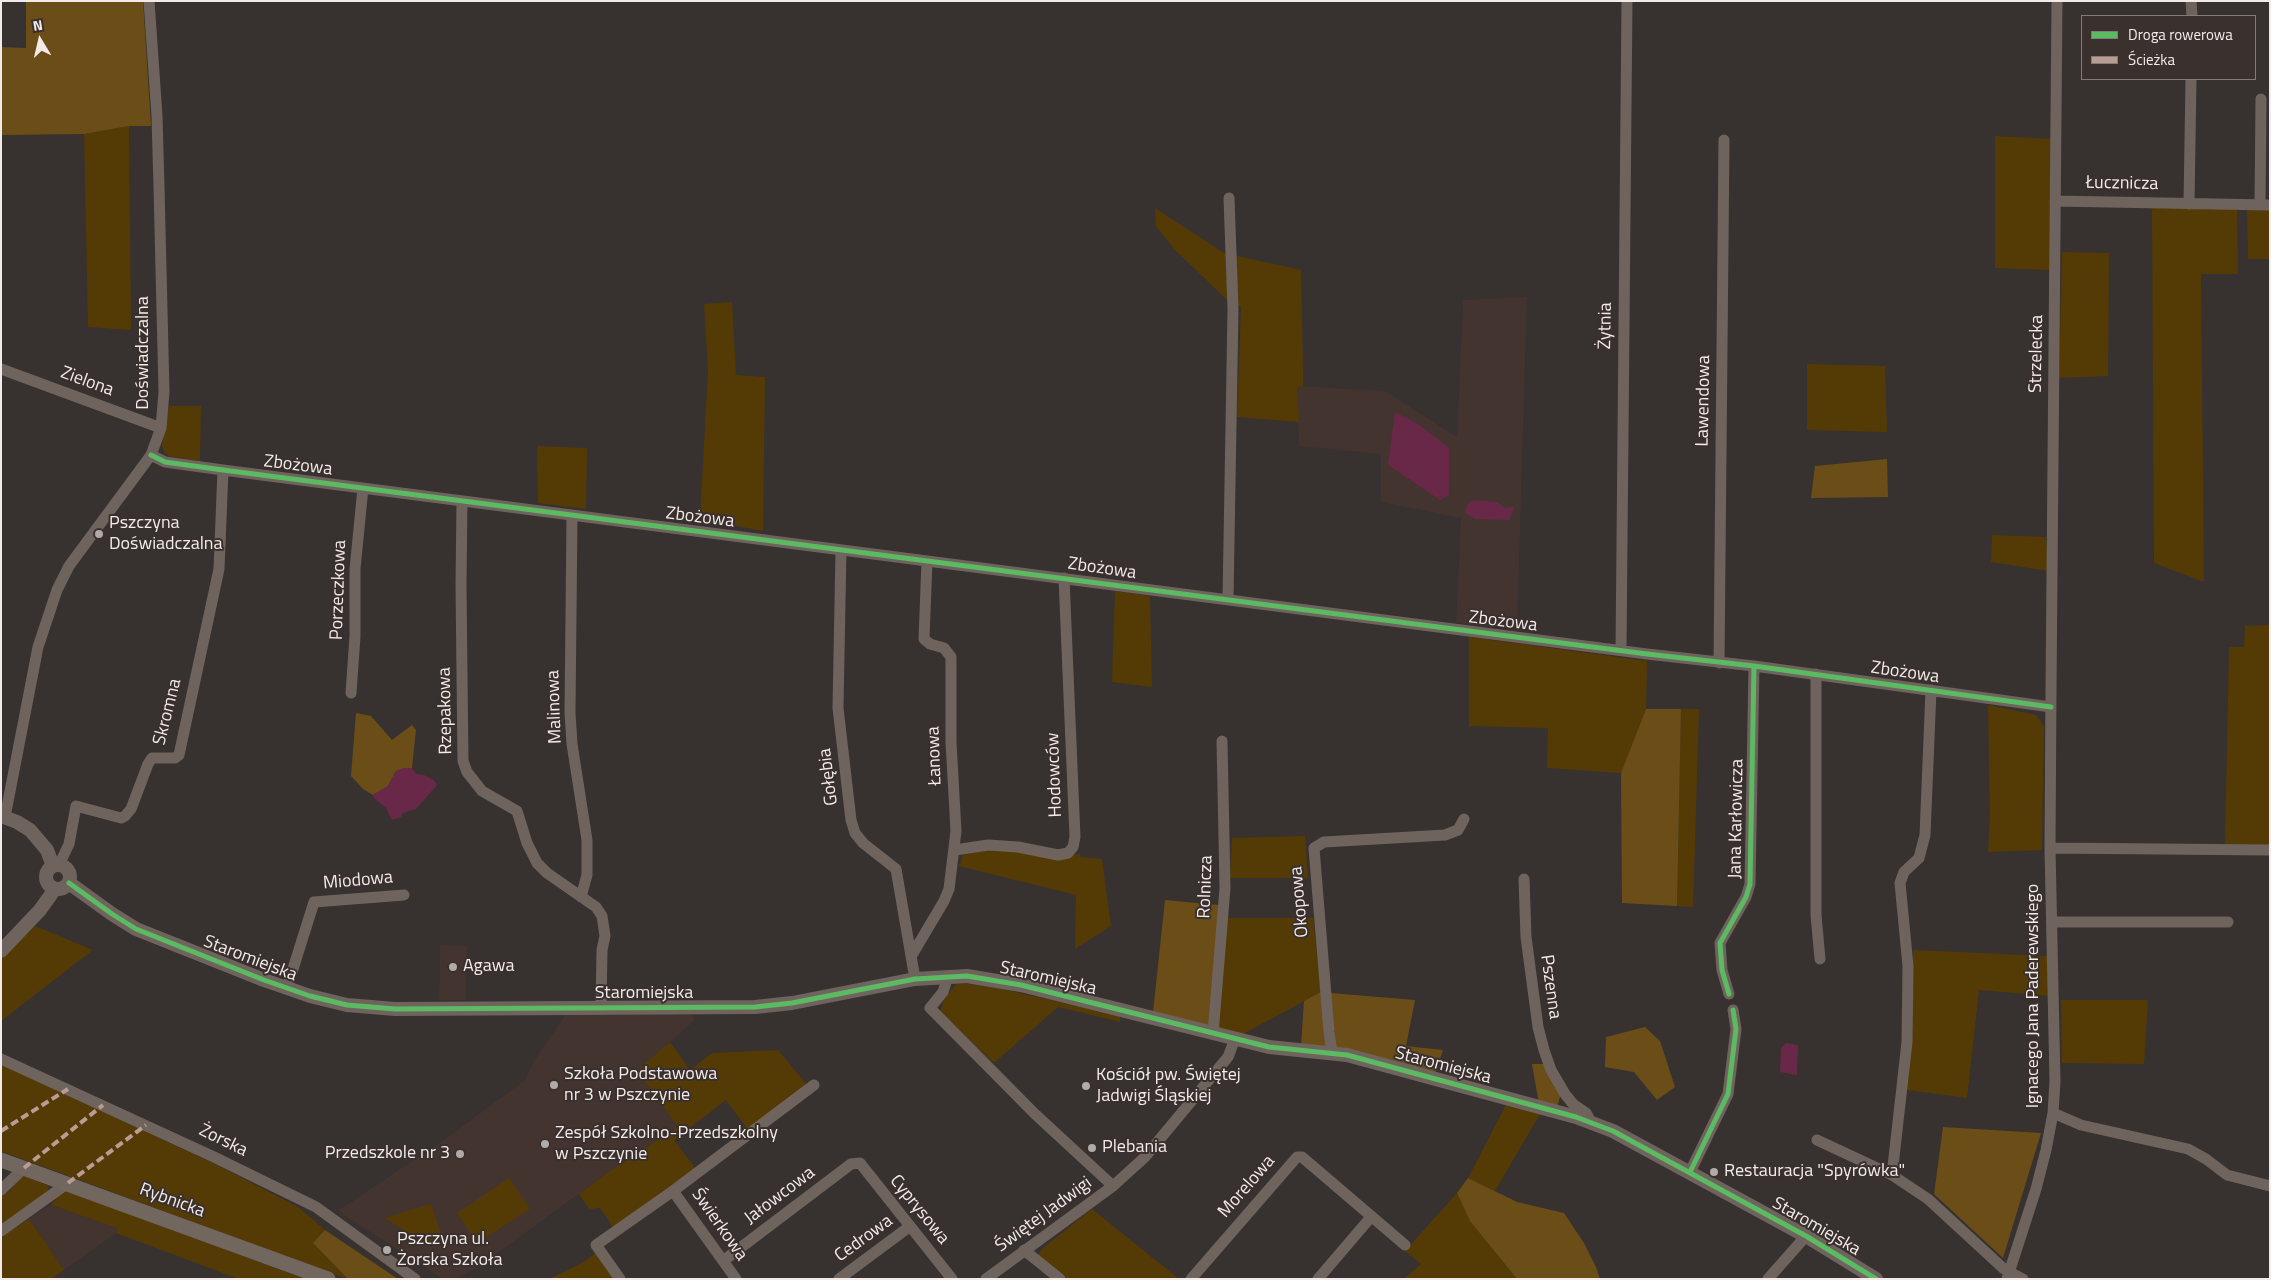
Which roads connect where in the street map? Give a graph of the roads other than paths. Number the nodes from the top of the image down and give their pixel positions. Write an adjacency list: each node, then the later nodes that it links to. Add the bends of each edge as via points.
1 (148, 1): 14 (street, Doświadczalna, via 157,116 164,392)
2 (1627, 1): 24 (street, Żytnia)
3 (2057, 1): 10 (street, Strzelecka)
4 (2191, 1): 5 (street)
5 (2192, 15)
6 (2192, 80): 11 (street)
7 (2261, 99): 12 (street)
8 (1724, 140): 25 (street, Lawendowa)
9 (1230, 198): 23 (street, via 1233,309)
10 (2055, 201): 11 (street, Łucznicza); 30 (street, Strzelecka)
11 (2189, 204): 12 (street, Łucznicza)
12 (2265, 205)
13 (1, 369): 14 (street, Zielona)
14 (161, 428): 15 (street, Doświadczalna)
15 (151, 455): 16 (street, Zbożowa, via 165,462); 32 (street, Doświadczalna, via 69,566 56,590 38,647)
16 (223, 470): 17 (street, Zbożowa); 37 (street, Skromna, via 220,569 179,754 175,758 152,758 125,816 120,818 76,806 69,844)
17 (363, 488): 18 (street, Zbożowa); 29 (street, Porzeczkowa)
18 (462, 501): 19 (street, Zbożowa); 42 (street, Rzepakowa, via 463,761 482,791 517,811 536,863)
19 (572, 514): 20 (street, Zbożowa); 42 (street, Malinowa, via 570,713 587,840 587,876)
20 (841, 550): 21 (street, Zbożowa); 46 (street, Gołębia, via 838,708 851,820 863,843 896,869)
21 (927, 561): 22 (street, Zbożowa); 35 (street, Łanowa, via 924,639 944,648 951,656)
22 (1064, 578): 23 (street, Zbożowa); 35 (street, Hodowców, via 1074,847 1068,853 1058,855 988,845)
23 (1228, 599): 24 (street, Zbożowa)
24 (1621, 650): 25 (street, Zbożowa)
25 (1719, 663): 26 (street, Zbożowa)
26 (1754, 666): 27 (street, Zbożowa); 51 (street, Jana Karłowicza, via 1750,884 1746,898 1720,943 1722,970)
27 (1816, 674): 28 (street, Zbożowa); 47 (street, via 1816,915)
28 (1931, 690): 30 (street, Zbożowa); 68 (street, via 1923,848 1919,858 1904,872 1900,883 1908,966 1907,1042)
29 (351, 693)
30 (2051, 707): 34 (street, Ignacego Jana Paderewskiego)
31 (1222, 741): 54 (street, Rolnicza, via 1225,888)
32 (3, 817): 37 (street, via 18,822 39,839)
33 (1464, 819): 56 (street, Okopowa, via 1458,830 1445,835 1324,842 1314,848)
34 (2050, 848): 36 (street); 43 (street, Ignacego Jana Paderewskiego)
35 (955, 850): 46 (street, Łanowa, via 949,889)
36 (2270, 850)
37 (56, 865): 39 (street, via 69,871); 40 (street, via 48,871 46,878 48,885)
38 (1524, 879): 59 (street, Pszenna, via 1526,937 1538,1027 1552,1070)
39 (69, 883): 40 (street, via 65,888); 50 (street, Staromiejska, via 136,929)
40 (55, 889): 45 (street)
41 (404, 895): 50 (street, Miodowa, via 314,902)
42 (581, 897): 52 (street, Rzepakowa, via 596,907 604,924)
43 (2053, 922): 44 (street); 61 (street, Ignacego Jana Paderewskiego)
44 (2228, 922)
45 (1, 951)
46 (912, 956): 49 (street, Gołębia)
47 (1820, 960)
48 (948, 976): 49 (street, Staromiejska); 54 (street, Staromiejska, via 1000,980); 70 (street, via 943,992 930,1008 1035,1114)
49 (915, 979): 52 (street, Staromiejska, via 792,1004)
50 (287, 988): 52 (street, Staromiejska, via 346,1005 394,1009)
51 (1729, 994)
52 (601, 1008)
53 (1733, 1010): 67 (street, via 1736,1029 1728,1094)
54 (1213, 1034): 55 (street, Staromiejska)
55 (1235, 1040): 56 (street, Staromiejska, via 1288,1050); 70 (street, Świętej Jadwigi, via 1228,1056 1168,1131 1145,1158)
56 (1332, 1052): 60 (street, Staromiejska)
57 (1, 1058): 83 (street, Żorska, via 316,1208)
58 (814, 1085): 73 (street)
59 (1565, 1094): 60 (street); 62 (street, Pszenna)
60 (1558, 1112): 62 (street, Staromiejska)
61 (2053, 1113): 71 (street, via 2081,1125 2188,1149 2226,1175); 81 (street, Ignacego Jana Paderewskiego, via 2036,1189)
62 (1591, 1122): 67 (street, Staromiejska)
63 (1817, 1140): 68 (street)
64 (1, 1160): 66 (main road, Rybnicka)
65 (860, 1163): 75 (street, Cyprysowa); 80 (street, Jałowcowa, via 851,1164)
66 (24, 1168): 69 (main road, Rybnicka); 72 (street)
67 (1690, 1172): 77 (street, Staromiejska)
68 (1892, 1175): 81 (street, via 1928,1199)
69 (68, 1183): 76 (street); 82 (main road, Rybnicka)
70 (1113, 1186): 79 (street, Świętej Jadwigi)
71 (2270, 1186)
72 (1, 1190)
73 (673, 1191): 80 (street, Świerkowa); 84 (street, via 596,1245)
74 (1371, 1217): 78 (street, Morelowa); 90 (street, Morelowa, via 1302,1157 1297,1157); 91 (street)
75 (909, 1227): 86 (street, Cedrowa); 87 (street, Cyprysowa)
76 (1, 1230)
77 (1806, 1236): 92 (street); 93 (street, Staromiejska)
78 (1405, 1245)
79 (1024, 1250): 88 (street, Świętej Jadwigi); 89 (street)
80 (724, 1261): 85 (street, Świerkowa)
81 (2008, 1275): 94 (street)
82 (328, 1279)
83 (416, 1279)
84 (620, 1279)
85 (736, 1279)
86 (839, 1279)
87 (952, 1279)
88 (986, 1279)
89 (1060, 1279)
90 (1191, 1279)
91 (1318, 1279)
92 (1768, 1279)
93 (1876, 1279)
94 (2023, 1279)

